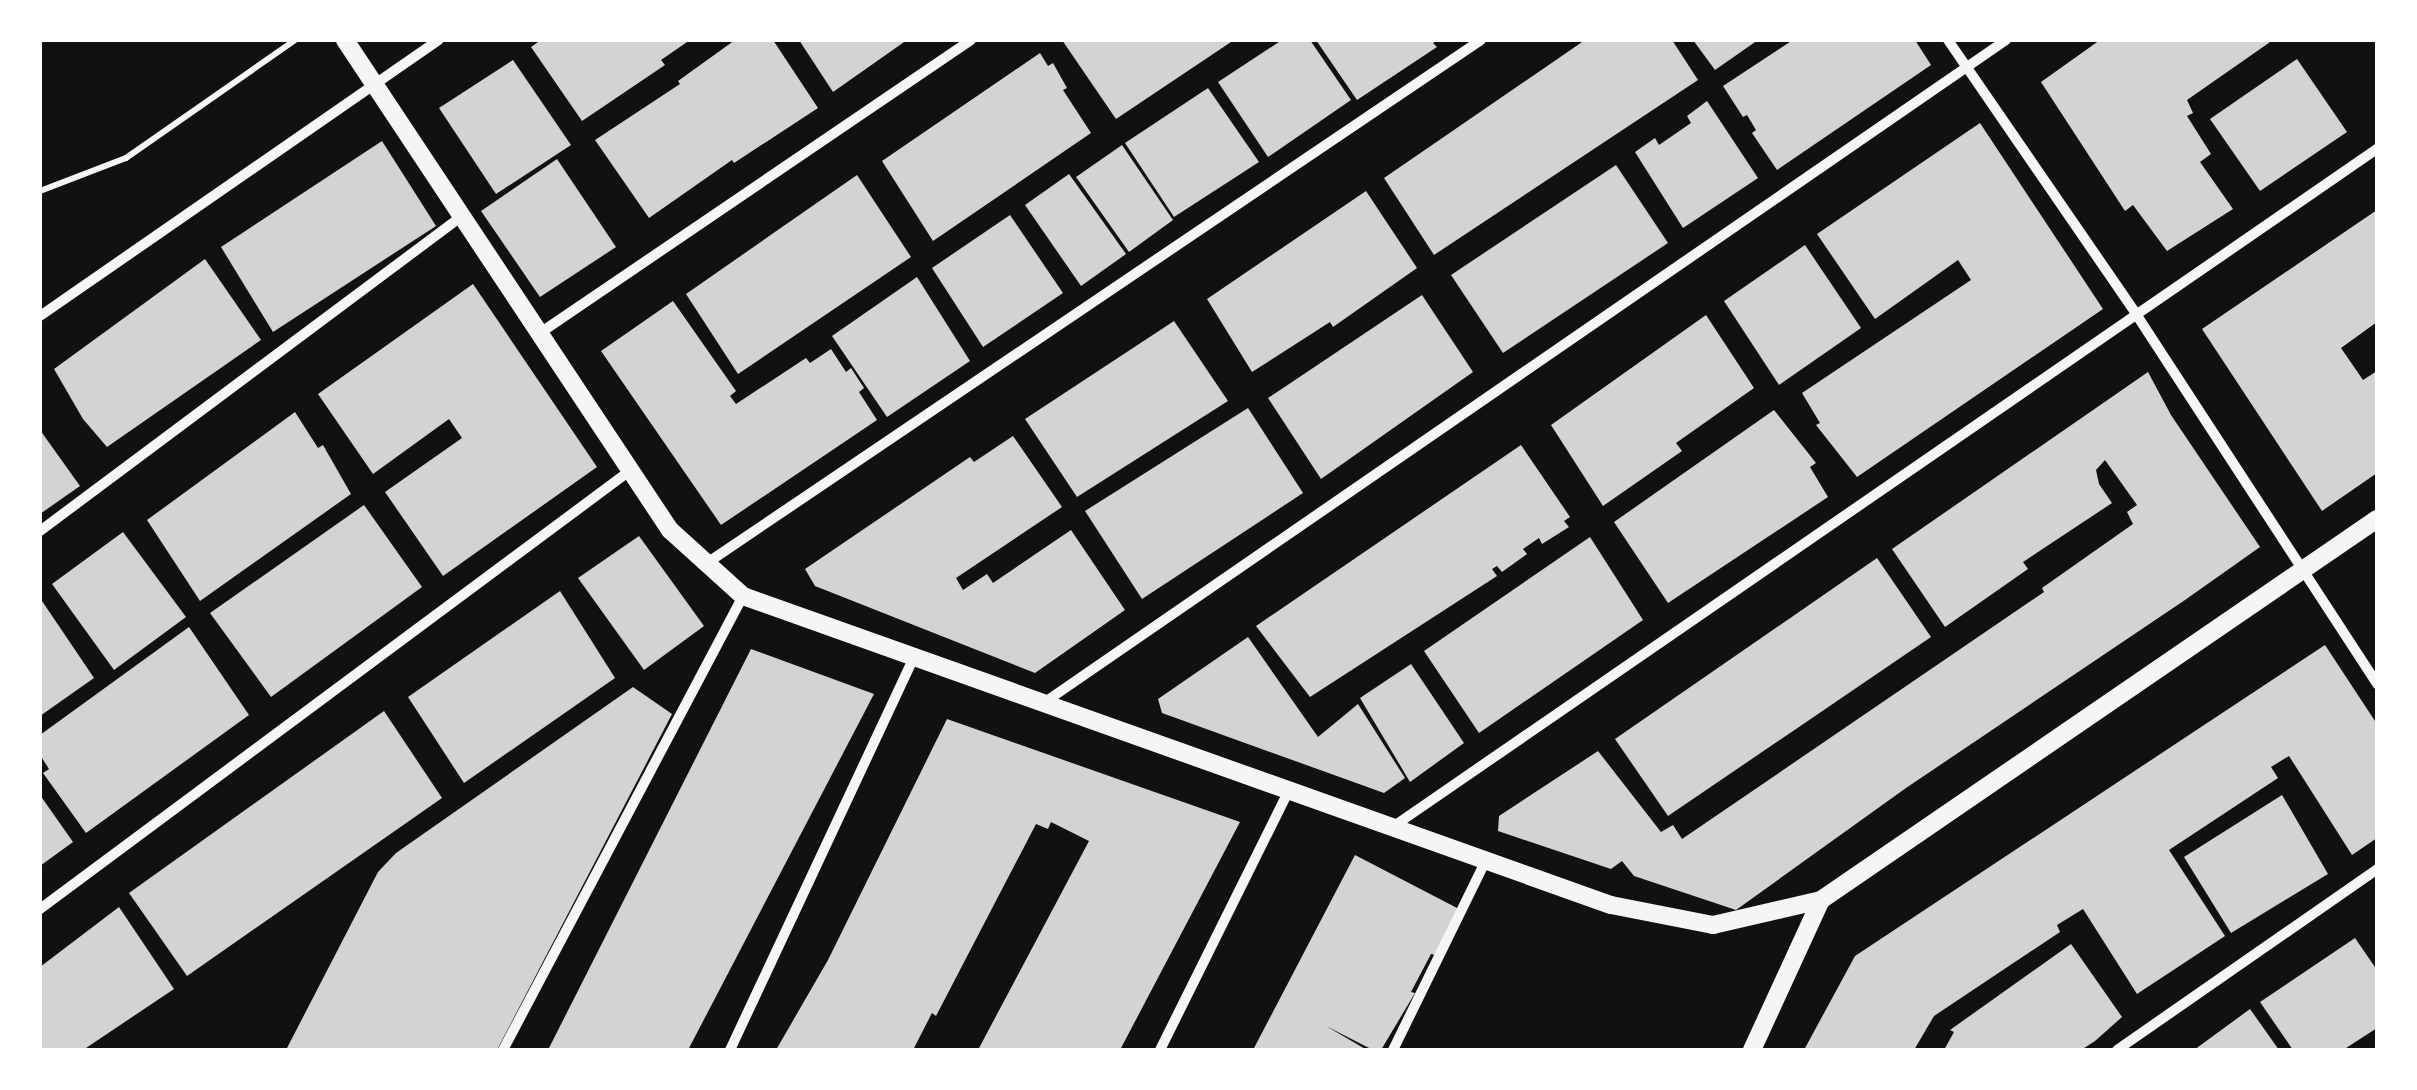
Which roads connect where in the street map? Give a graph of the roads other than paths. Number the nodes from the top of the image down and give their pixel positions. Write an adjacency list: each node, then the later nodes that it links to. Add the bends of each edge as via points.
1 (345, 40): 8 (street)
2 (439, 40): 8 (street)
3 (971, 40): 13 (street)
4 (1481, 40): 17 (street)
5 (1948, 40): 7 (street)
6 (2006, 40): 7 (street)
7 (1967, 67): 11 (street); 22 (street)
8 (374, 84): 10 (street); 12 (street)
9 (2377, 149): 11 (street)
10 (462, 216): 13 (street); 16 (street)
11 (2136, 314): 18 (street); 24 (street)
12 (40, 316)
13 (540, 333): 14 (street)
14 (631, 470): 17 (street, via 670,530); 28 (street)
15 (2377, 519): 18 (street)
16 (40, 530)
17 (707, 563): 19 (street)
18 (2302, 568): 21 (street); 27 (street)
19 (743, 596): 20 (street); 29 (street)
20 (914, 656): 22 (street); 30 (street)
21 (2377, 684)
22 (1044, 703): 23 (street)
23 (1290, 790): 24 (street); 31 (street)
24 (1393, 827): 25 (street)
25 (1486, 860): 27 (street, via 1611,904 1714,924); 32 (street)
26 (2377, 869): 34 (street)
27 (1821, 900): 33 (street)
28 (40, 908)
29 (503, 1050)
30 (730, 1050)
31 (1160, 1050)
32 (1393, 1050)
33 (1752, 1050)
34 (2118, 1050)

